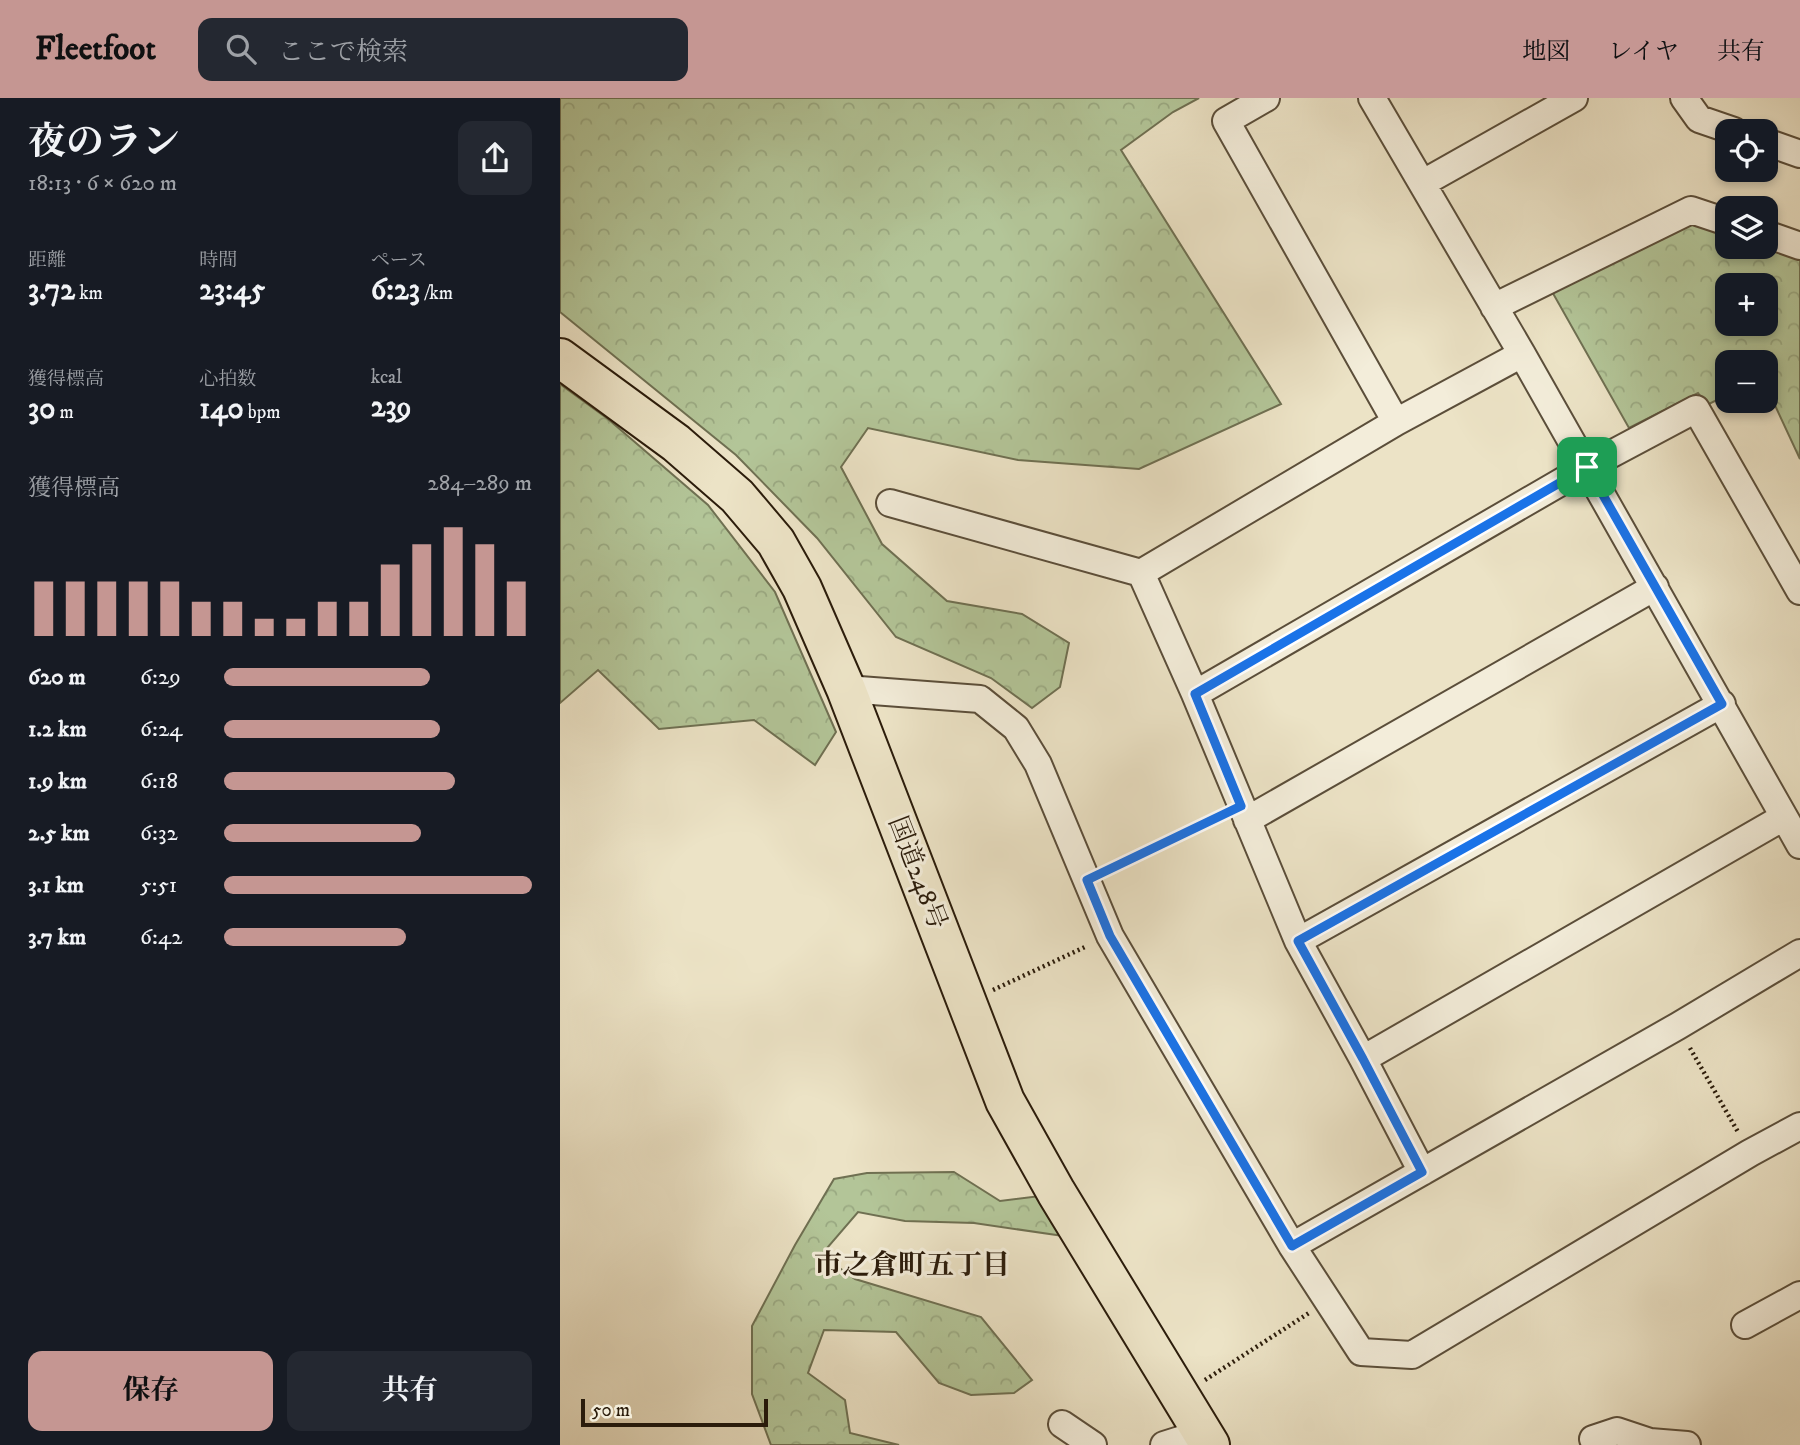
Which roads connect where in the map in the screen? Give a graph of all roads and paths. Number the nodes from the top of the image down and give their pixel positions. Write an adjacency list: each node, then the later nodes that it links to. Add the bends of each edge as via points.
1 (1266, 98): 15 (street, via 1226,121)
2 (1372, 98): 8 (street)
3 (1574, 98): 8 (street)
4 (1684, 98): 5 (street, via 1699,119)
5 (1715, 124)
6 (1778, 146): 7 (street)
7 (1800, 154)
8 (1423, 184): 12 (street)
9 (1715, 218): 12 (street, via 1691,210)
10 (1778, 238): 11 (street)
11 (1800, 246)
12 (1494, 307): 13 (street)
13 (1522, 354): 15 (street); 16 (street)
14 (560, 358): 21 (highway, 国道248号, via 676,443 737,496 776,542 802,588)
15 (1396, 422): 18 (street)
16 (1587, 467): 19 (street); 20 (street, via 1696,409); 22 (street)
17 (890, 503): 18 (street)
18 (1141, 573): 22 (street)
19 (1655, 587): 23 (street); 24 (street)
20 (1800, 591)
21 (846, 689): 27 (street, via 980,699 1016,727 1038,764); 31 (highway, 国道248号)
22 (1195, 694): 24 (street)
23 (1722, 704): 25 (street); 29 (street)
24 (1244, 813): 27 (path); 29 (street)
25 (1784, 817): 26 (street); 33 (street)
26 (1800, 845)
27 (1087, 880): 28 (street)
28 (1110, 936): 31 (path); 37 (street)
29 (1298, 941): 33 (street)
30 (1800, 953): 32 (street)
31 (967, 1002): 41 (highway, 国道248号, via 1006,1101)
32 (1678, 1026): 35 (path); 36 (street)
33 (1363, 1059): 36 (street)
34 (1800, 1126): 35 (street)
35 (1750, 1153): 39 (street, via 1412,1355 1361,1352)
36 (1422, 1172): 37 (street)
37 (1292, 1246): 39 (street)
38 (1800, 1295): 40 (street)
39 (1328, 1301): 41 (path)
40 (1745, 1325)
41 (1180, 1396): 44 (highway, 国道248号)
42 (1062, 1424): 45 (street)
43 (1593, 1438): 47 (street, via 1617,1431 1650,1442)
44 (1206, 1439): 46 (street)
45 (1093, 1445)
46 (1164, 1445)
47 (1687, 1445)

